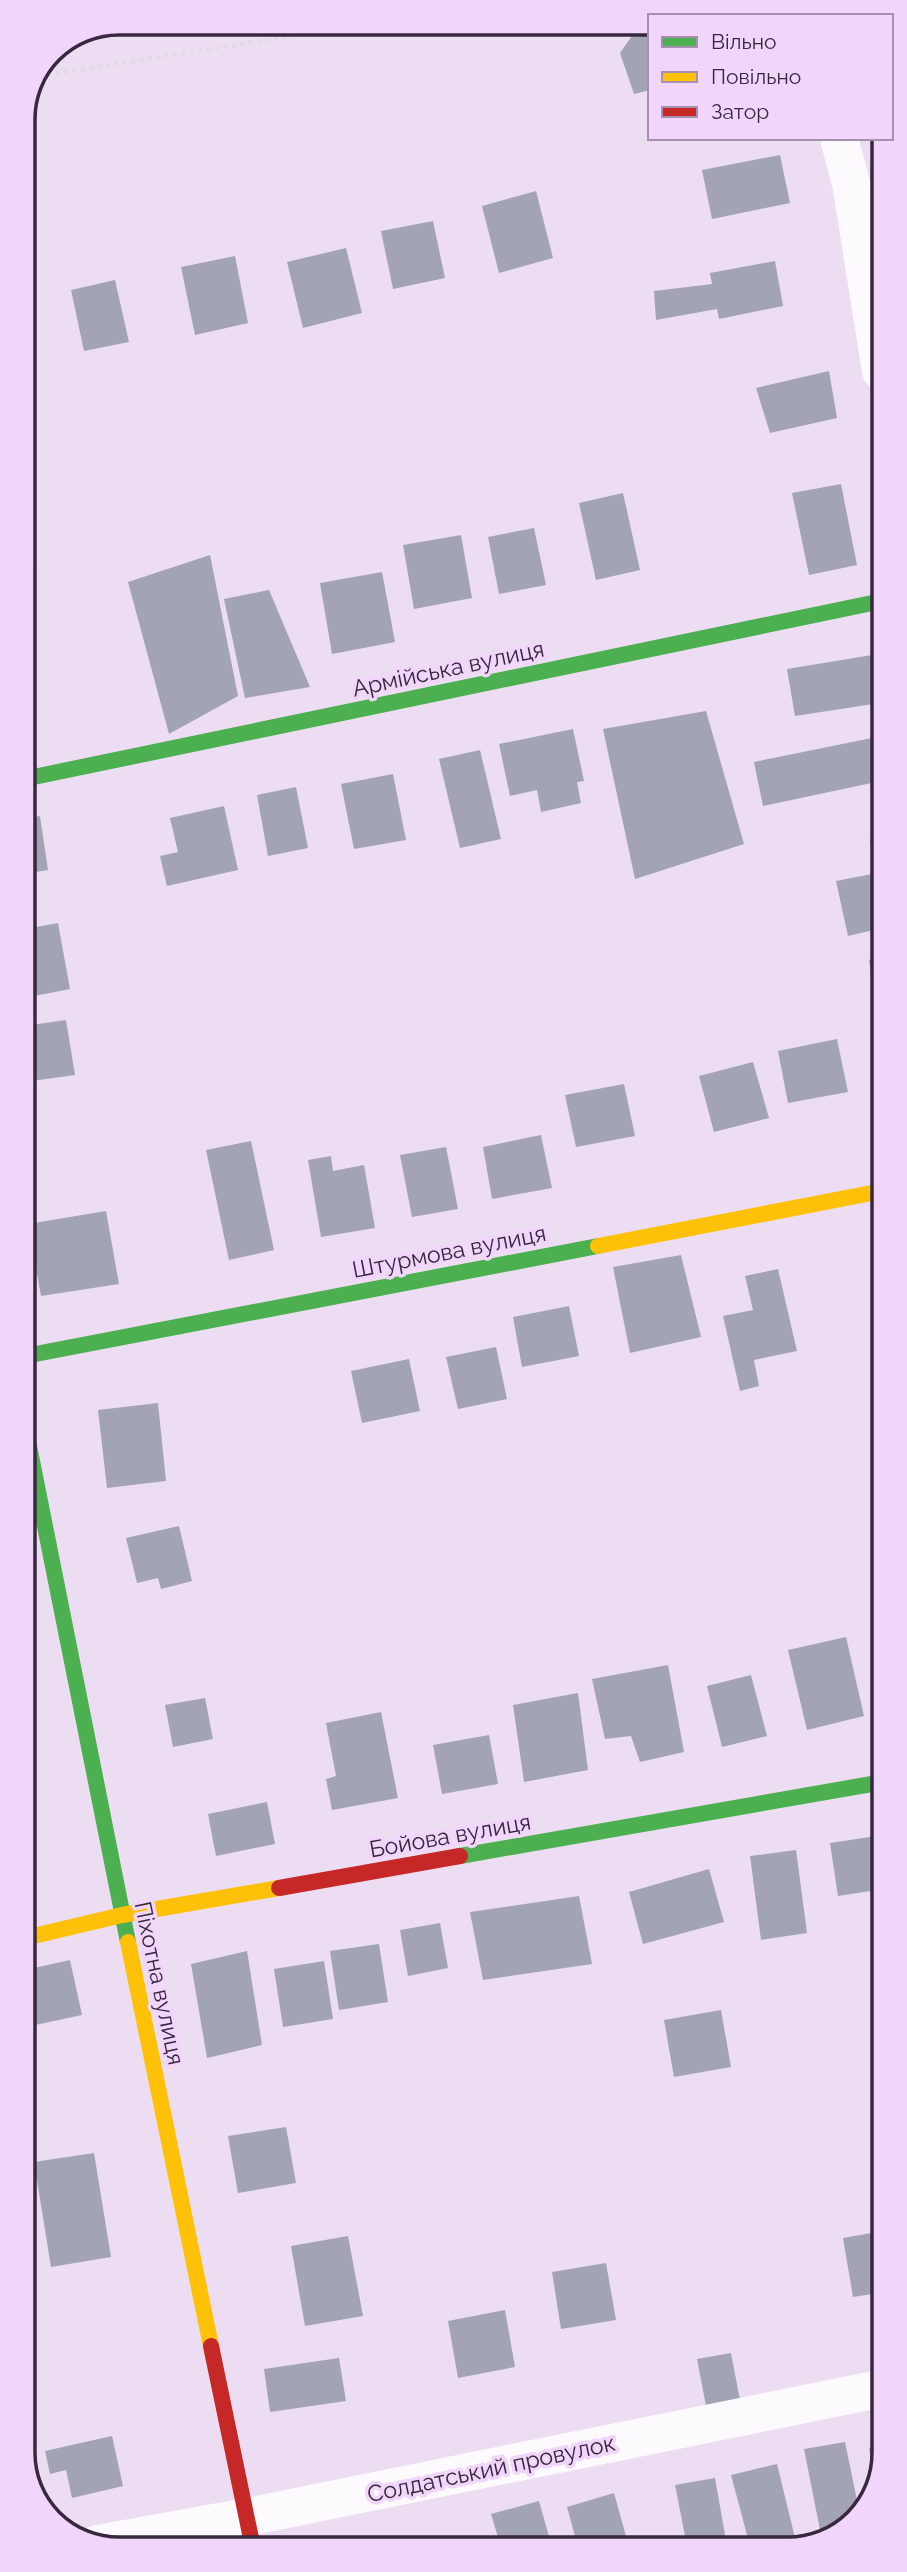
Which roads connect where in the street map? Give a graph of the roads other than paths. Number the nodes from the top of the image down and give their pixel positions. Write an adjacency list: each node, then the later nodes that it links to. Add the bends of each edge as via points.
1 (840, 140): 2 (street)
2 (872, 315)
3 (872, 603): 4 (street, Армійська вулиця)
4 (35, 777)
5 (872, 1193): 6 (street, Штурмова вулиця)
6 (35, 1354)
7 (35, 1476): 9 (street, Піхотна вулиця)
8 (872, 1784): 9 (street, Бойова вулиця)
9 (122, 1915): 10 (street, Бойова вулиця); 12 (street, Піхотна вулиця)
10 (35, 1936)
11 (872, 2391): 12 (street, Солдатський провулок)
12 (250, 2533): 13 (street, Солдатський провулок)
13 (195, 2537)

